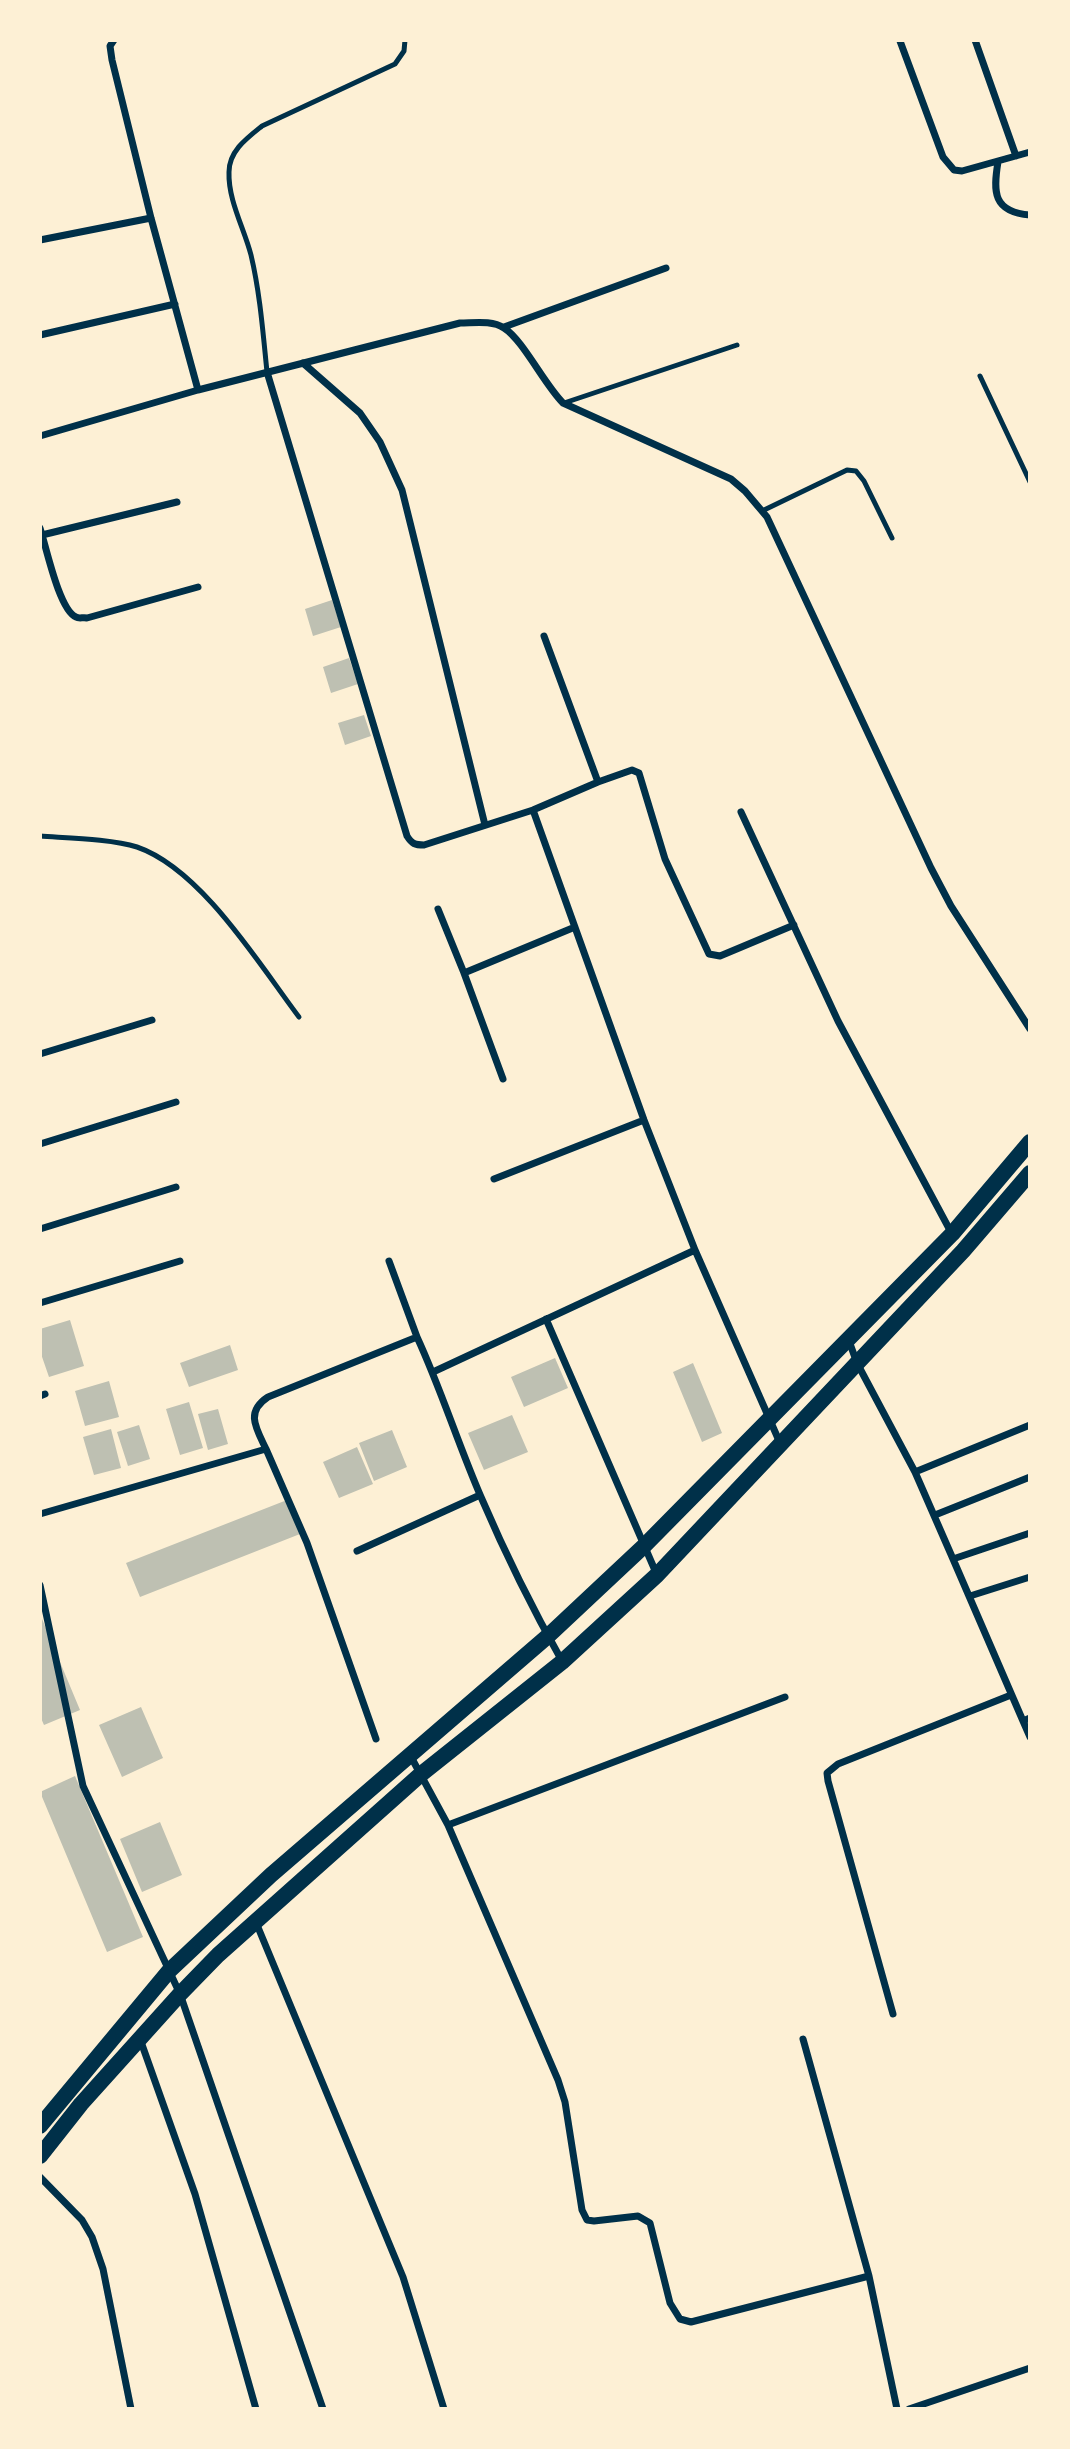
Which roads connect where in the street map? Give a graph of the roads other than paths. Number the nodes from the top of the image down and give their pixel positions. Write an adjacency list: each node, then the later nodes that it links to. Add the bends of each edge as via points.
1 (114, 40): 9 (street, via 112,60)
2 (405, 40): 17 (lane, via 404,51 394,64 262,126 233,154 228,171 232,197 258,288)
3 (975, 40): 6 (street)
4 (900, 41): 7 (street, via 948,165 962,171)
5 (1030, 152): 6 (street)
6 (1016, 156): 7 (street)
7 (998, 162): 8 (street, via 994,187 998,201 1020,215)
8 (1030, 215)
9 (151, 218): 10 (street); 12 (street)
10 (40, 240)
11 (666, 268): 13 (street)
12 (175, 304): 14 (street); 19 (street)
13 (503, 327): 16 (street, via 460,323); 20 (street)
14 (40, 335)
15 (737, 345): 20 (lane)
16 (303, 363): 17 (street); 32 (street, via 360,412 402,490)
17 (267, 372): 19 (street); 32 (street, via 407,836 415,845 424,845)
18 (980, 376): 22 (lane)
19 (198, 390): 21 (street)
20 (563, 403): 24 (street, via 731,479)
21 (40, 436)
22 (1030, 482)
23 (177, 502): 25 (street)
24 (762, 511): 26 (lane, via 847,470 856,471); 40 (street, via 936,878)
25 (41, 531): 27 (street, via 61,597 76,617 87,618)
26 (892, 538)
27 (198, 587)
28 (544, 636): 29 (street)
29 (598, 782): 30 (street); 35 (street, via 632,770 639,774 665,859 709,954 720,956)
30 (533, 810): 32 (street); 36 (street)
31 (741, 812): 35 (street)
32 (485, 825)
33 (40, 836): 38 (lane, via 136,847 173,866 206,894)
34 (438, 909): 37 (street)
35 (794, 925): 53 (street, via 838,1021)
36 (575, 927): 37 (street); 44 (street)
37 (464, 974): 42 (street)
38 (299, 1017)
39 (152, 1020): 41 (street)
40 (1030, 1029)
41 (40, 1054)
42 (503, 1079)
43 (176, 1102): 46 (street)
44 (644, 1120): 48 (street); 54 (street)
45 (1030, 1142): 49 (main road)
46 (40, 1144)
47 (1030, 1173): 51 (main road)
48 (494, 1180)
49 (995, 1184): 51 (street); 53 (main road)
50 (176, 1186): 52 (street)
51 (1023, 1188): 61 (main road)
52 (40, 1228)
53 (952, 1234): 60 (main road)
54 (695, 1251): 58 (street); 63 (street)
55 (180, 1261): 57 (street)
56 (389, 1261): 59 (street)
57 (40, 1303)
58 (546, 1319): 62 (street); 73 (street)
59 (417, 1337): 62 (street); 66 (street, via 257,1404 255,1425)
60 (849, 1340): 61 (street); 63 (main road)
61 (857, 1363): 65 (main road); 67 (street)
62 (433, 1372): 69 (street)
63 (770, 1420): 65 (street); 73 (main road)
64 (1030, 1425): 67 (street)
65 (780, 1443): 76 (main road)
66 (266, 1449): 70 (street); 86 (street, via 307,1543)
67 (915, 1472): 71 (street)
68 (1030, 1477): 71 (street)
69 (480, 1495): 74 (street); 80 (street)
70 (40, 1514)
71 (935, 1515): 75 (street)
72 (1030, 1533): 75 (street)
73 (644, 1546): 76 (street); 80 (main road)
74 (357, 1551)
75 (953, 1559): 79 (street)
76 (657, 1575): 81 (main road)
77 (1030, 1577): 79 (street)
78 (40, 1585): 91 (street, via 83,1786)
79 (970, 1596): 82 (street)
80 (548, 1636): 81 (street); 87 (main road)
81 (562, 1662): 88 (main road)
82 (1011, 1695): 84 (street); 93 (street, via 838,1764 827,1773)
83 (785, 1697): 89 (street)
84 (1026, 1719): 85 (street)
85 (1030, 1737)
86 (376, 1739)
87 (410, 1755): 88 (street); 91 (main road)
88 (421, 1775): 89 (street); 90 (main road)
89 (447, 1825): 99 (street, via 558,2080 587,2220 638,2216 650,2223 670,2303 680,2319 691,2322)
90 (255, 1920): 92 (main road); 104 (street, via 403,2277)
91 (169, 1971): 92 (street); 96 (main road)
92 (180, 1994): 94 (main road); 103 (street)
93 (893, 2014)
94 (140, 2038): 97 (main road); 102 (street, via 195,2194)
95 (803, 2039): 99 (street)
96 (40, 2126)
97 (40, 2156)
98 (40, 2177): 101 (street, via 92,2236)
99 (869, 2276): 105 (street)
100 (1030, 2368): 106 (street)
101 (131, 2409)
102 (256, 2409)
103 (323, 2409)
104 (444, 2409)
105 (897, 2409)
106 (909, 2409)

